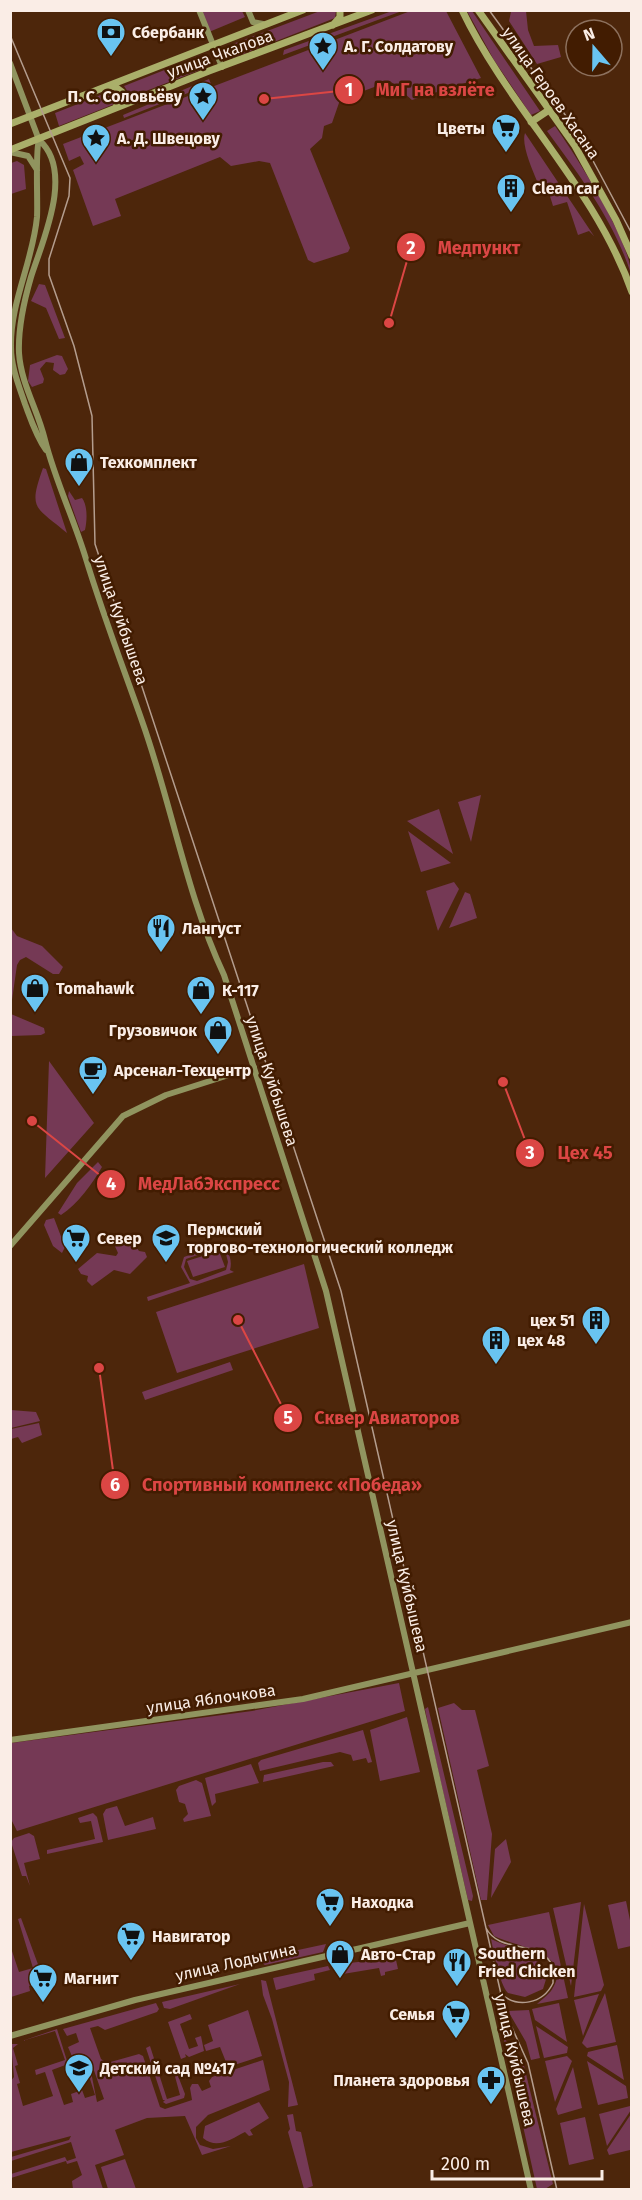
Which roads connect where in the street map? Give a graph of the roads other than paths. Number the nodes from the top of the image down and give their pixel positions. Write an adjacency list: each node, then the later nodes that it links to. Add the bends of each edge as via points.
1 (199, 10): 10 (main road)
2 (248, 10): 8 (main road, via 253,22)
3 (303, 10): 8 (main road, улица Чкалова)
4 (340, 10): 9 (main road, via 340,17)
5 (462, 10): 17 (main road, улица Героев Хасана, via 489,63)
6 (478, 10): 15 (main road, улица Героев Хасана)
7 (370, 11): 9 (main road, улица Чкалова)
8 (267, 25): 10 (main road, улица Чкалова)
9 (331, 27): 12 (main road, улица Чкалова)
10 (213, 45): 12 (main road); 13 (main road, улица Чкалова)
11 (10, 63): 16 (main road, улица Куйбышева)
12 (222, 66): 14 (main road, улица Чкалова)
13 (102, 87): 14 (main road, via 114,86 122,92 122,102); 16 (main road, улица Чкалова)
14 (114, 109): 19 (main road, улица Чкалова)
15 (549, 110): 17 (main road); 22 (main road, улица Героев Хасана, via 580,155)
16 (31, 116): 18 (main road, улица Чкалова); 19 (main road, улица Куйбышева)
17 (531, 122): 23 (main road, улица Героев Хасана, via 600,222 620,258)
18 (10, 124)
19 (39, 139): 20 (main road, улица Чкалова); 21 (main road, улица Куйбышева); 24 (main road, улица Куйбышева, via 50,156 54,199 31,279 19,347)
20 (10, 151): 21 (main road, via 28,156)
21 (39, 175): 24 (main road, улица Куйбышева, via 35,237 12,323 11,345 20,391 39,441)
22 (632, 256)
23 (632, 292)
24 (47, 451): 25 (main road, улица Куйбышева, via 87,559 105,624 143,722 176,842)
25 (254, 1067): 26 (main road, via 165,1095 123,1116); 28 (main road, улица Куйбышева, via 326,1291)
26 (10, 1246)
27 (632, 1622): 28 (main road, улица Яблочкова)
28 (414, 1675): 29 (main road, улица Яблочкова, via 263,1707); 30 (main road, улица Куйбышева)
29 (10, 1740)
30 (470, 1923): 31 (main road, улица Лодыгина, via 135,2000); 32 (main road, улица Куйбышева)
31 (10, 2037)
32 (531, 2190)

